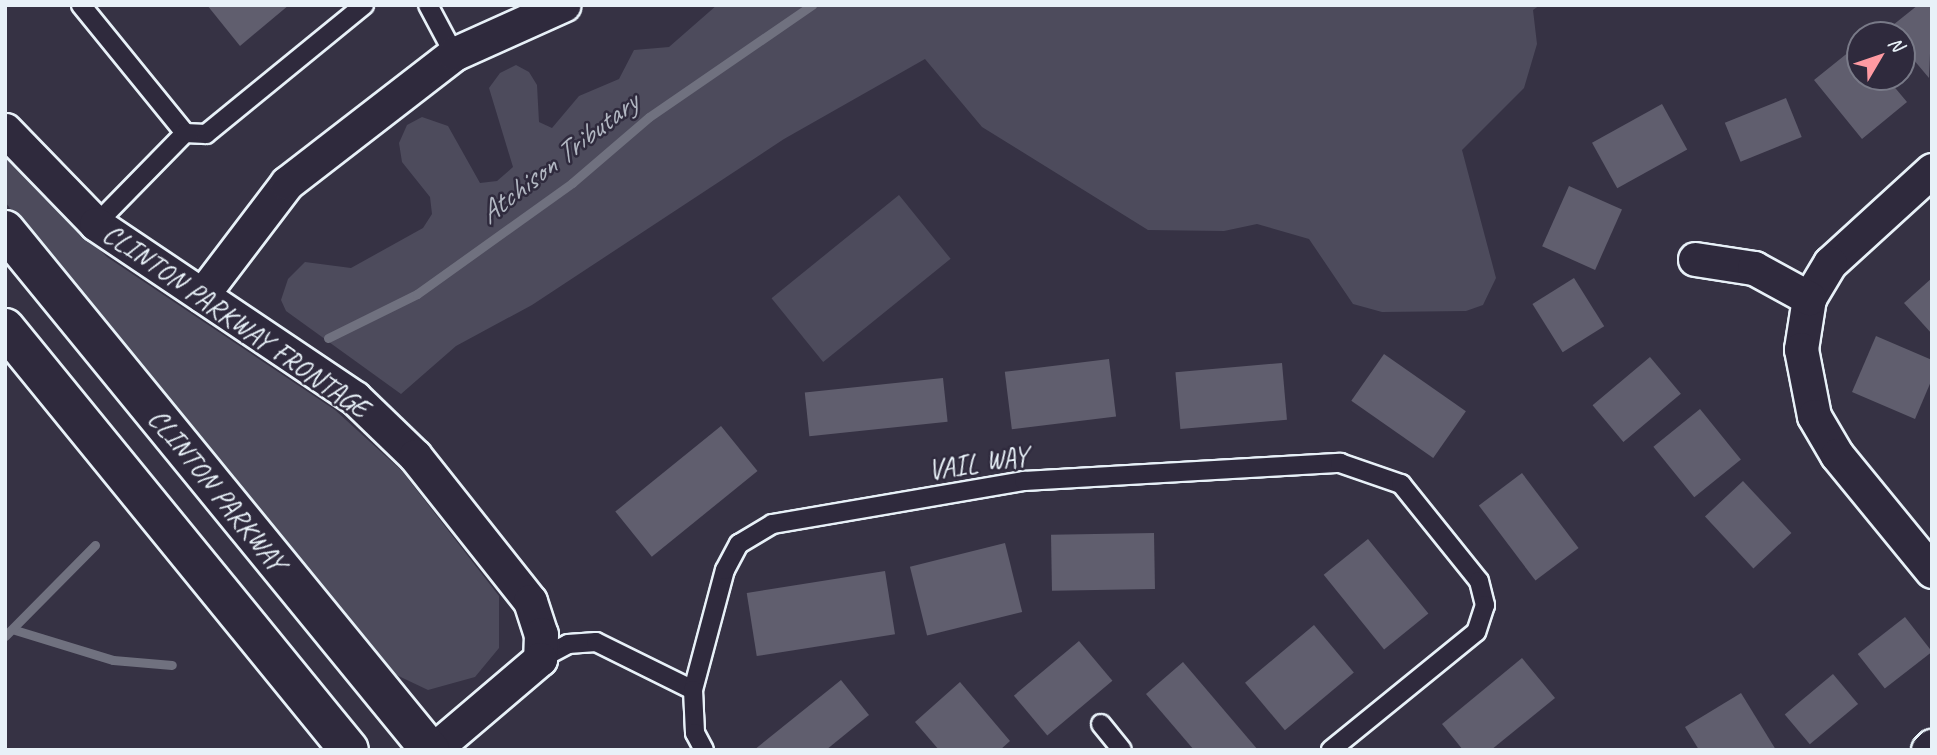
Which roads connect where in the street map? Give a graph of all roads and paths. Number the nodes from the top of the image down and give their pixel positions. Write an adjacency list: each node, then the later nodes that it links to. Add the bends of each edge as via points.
1 (81, 5): 7 (lane)
2 (364, 5): 7 (lane, via 206,134)
3 (428, 5): 5 (lane)
4 (563, 5): 5 (street)
5 (454, 54): 12 (street, via 287,183)
6 (5, 130): 9 (street, CLINTON PARKWAY FRONTAGE)
7 (185, 133): 9 (lane)
8 (1932, 170): 13 (street, via 1860,229)
9 (96, 224): 12 (street, CLINTON PARKWAY FRONTAGE)
10 (5, 230): 21 (main road, CLINTON PARKWAY)
11 (1695, 259): 13 (street, via 1754,268)
12 (202, 295): 16 (street, CLINTON PARKWAY FRONTAGE, via 355,398 415,456 530,601 541,634)
13 (1809, 298): 15 (street, via 1801,349 1814,416 1837,455)
14 (5, 328): 20 (main road)
15 (1932, 571)
16 (540, 659): 17 (lane, via 568,644 596,642); 21 (street)
17 (693, 690): 22 (lane, VAIL WAY, via 695,733); 24 (lane, VAIL WAY, via 725,570 751,533 1024,481 1296,463 1372,469 1401,485 1479,581 1485,605 1476,632)
18 (1101, 724): 23 (lane)
19 (1932, 746): 25 (street)
20 (349, 750)
21 (431, 750)
22 (704, 750)
23 (1122, 750)
24 (1331, 750)
25 (1928, 750)

